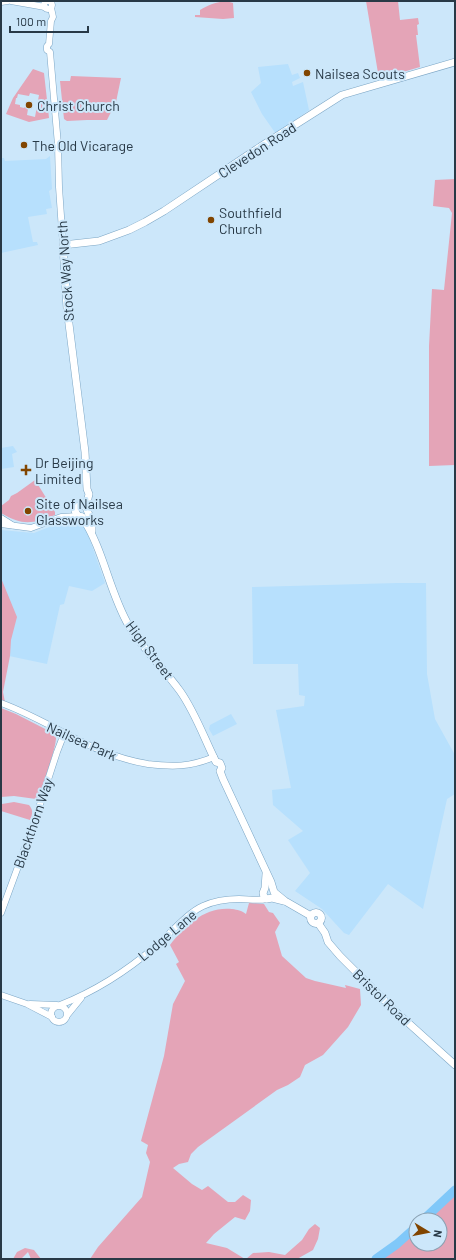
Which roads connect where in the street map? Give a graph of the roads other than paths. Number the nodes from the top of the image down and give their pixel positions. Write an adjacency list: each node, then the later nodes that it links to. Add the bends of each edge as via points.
1 (8, 1): 3 (street)
2 (11, 1): 4 (street)
3 (1, 2)
4 (48, 4): 6 (street, Stock Way North, via 47,17 51,21 47,50 50,52 58,145)
5 (455, 62): 6 (main road, Clevedon Road, via 342,95 145,222 98,241)
6 (63, 246): 7 (main road, Stock Way North, via 67,308 85,452 87,489)
7 (82, 511): 10 (street, via 31,528); 13 (main road, High Street, via 92,523 92,533 129,626 181,692)
8 (1, 518): 9 (street); 10 (street)
9 (1, 523): 10 (street)
10 (12, 525)
11 (1, 704): 12 (street, Nailsea Park)
12 (64, 734): 13 (street, Nailsea Park, via 105,753 149,764 186,766); 15 (street, Blackthorn Way)
13 (215, 760): 14 (main road, High Street, via 216,768 220,771 266,873)
14 (269, 893): 16 (street, Lodge Lane, via 253,900 228,900 195,910 142,957); 22 (main road, Bristol Road, via 311,916 315,912 320,914 322,919 318,923 328,942 340,956 395,1011)
15 (1, 913)
16 (88, 992): 19 (street, Lodge Lane); 20 (street, Lodge Lane)
17 (1, 995): 18 (street, Lodge Lane)
18 (27, 1004): 19 (street, Lodge Lane); 21 (street, Lodge Lane)
19 (59, 1005): 20 (street, via 65,1007); 21 (street, via 52,1010)
20 (68, 1014): 21 (street, via 60,1022)
21 (52, 1017)
22 (455, 1065)

